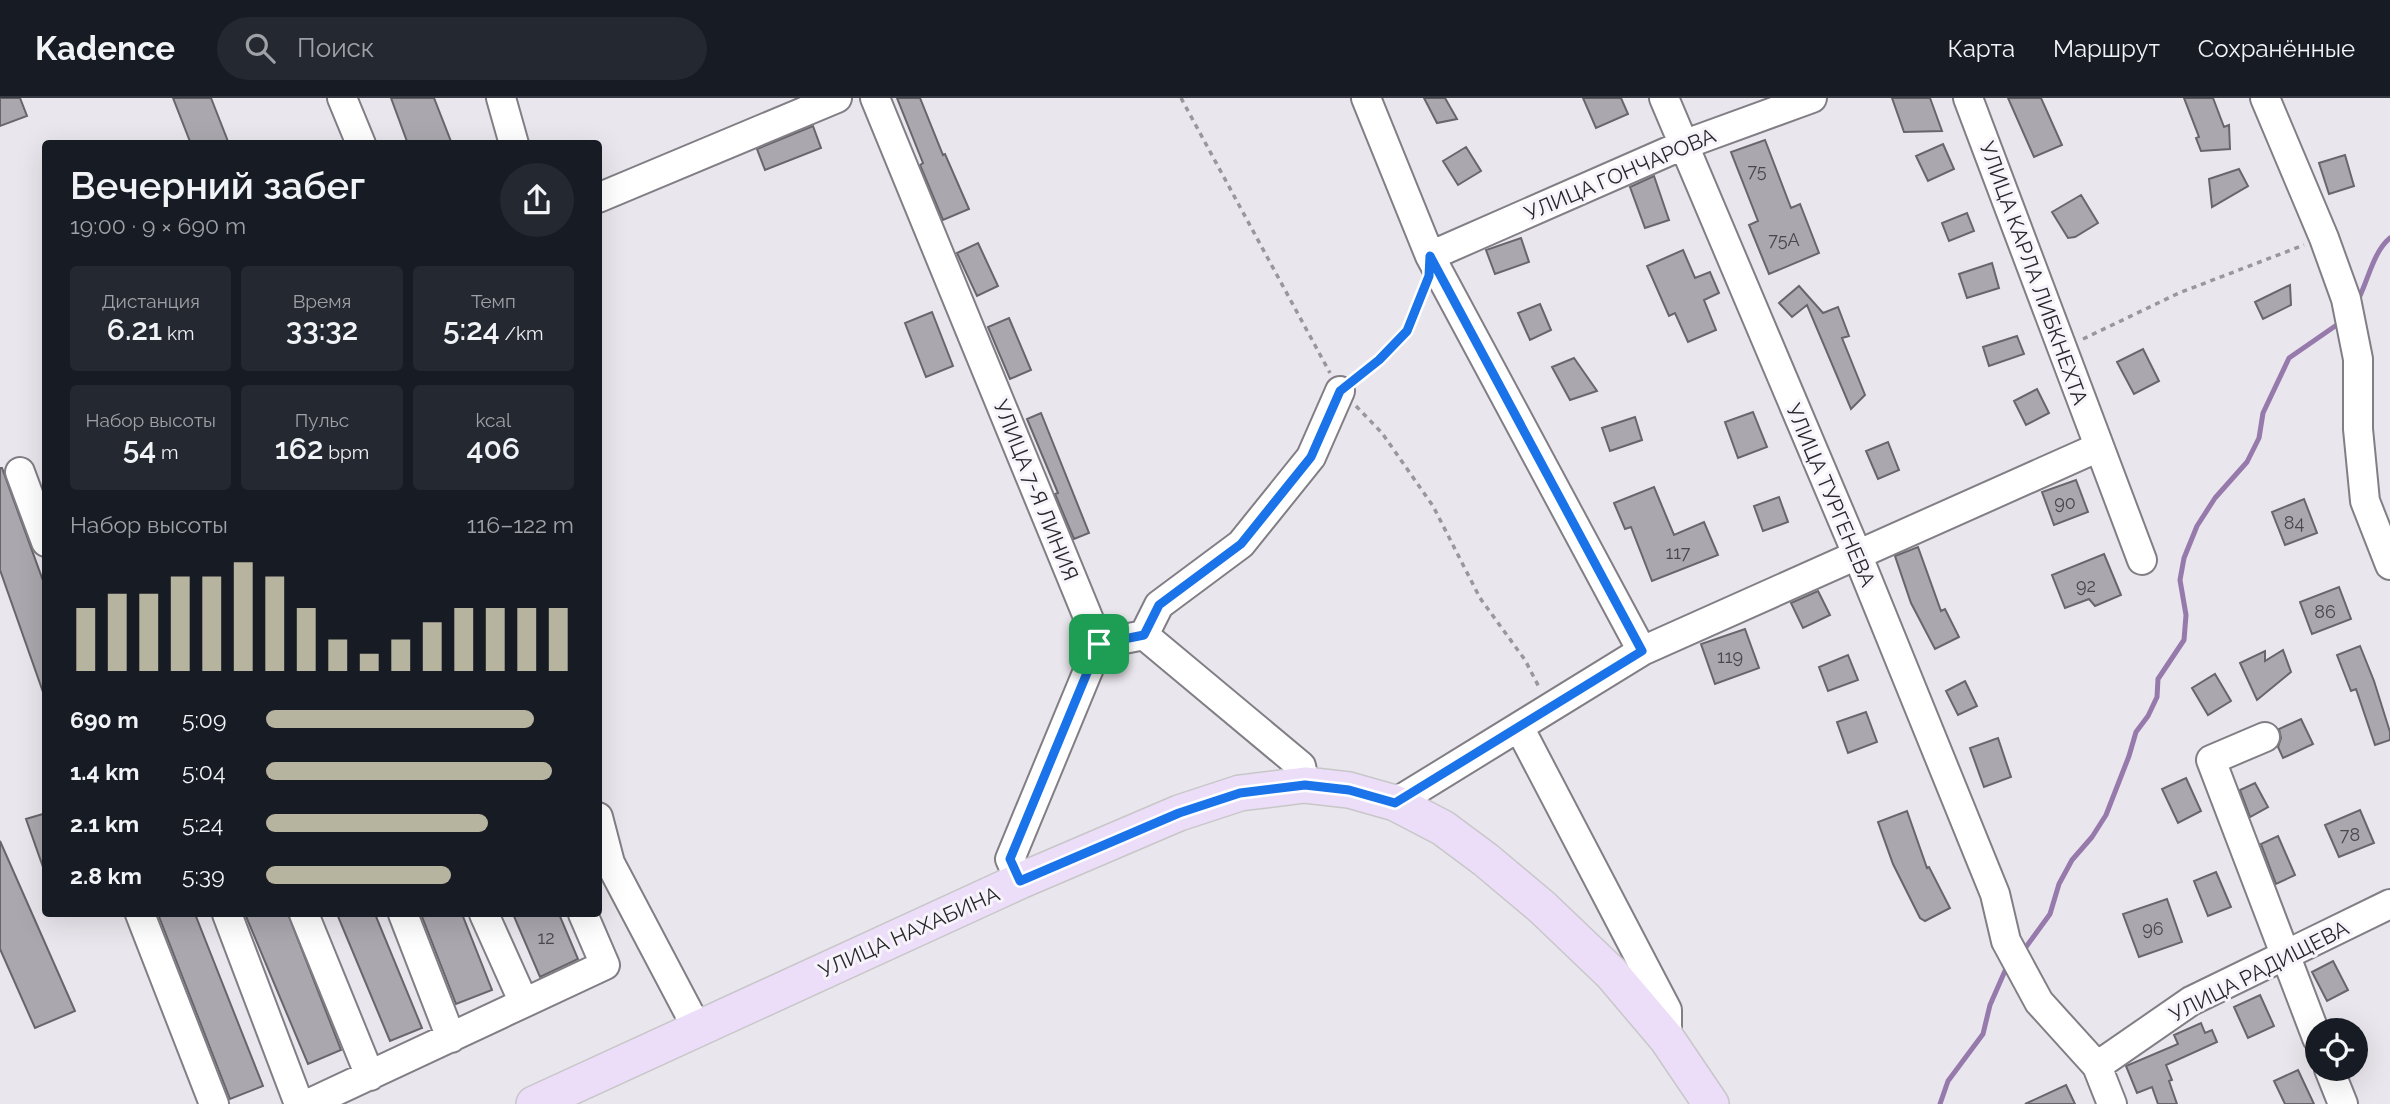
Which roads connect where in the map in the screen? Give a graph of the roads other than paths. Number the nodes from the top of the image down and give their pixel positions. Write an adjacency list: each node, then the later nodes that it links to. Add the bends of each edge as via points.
1 (342, 98): 10 (street)
2 (500, 98): 11 (street)
3 (837, 98): 13 (street)
4 (875, 98): 23 (street, УЛИЦА 7-Я ЛИНИЯ)
5 (1366, 98): 14 (street)
6 (1664, 98): 12 (street, УЛИЦА ТУРГЕНЕВА)
7 (1812, 98): 12 (street, УЛИЦА ГОНЧАРОВА)
8 (1968, 98): 16 (street, УЛИЦА КАРЛА ЛИБКНЕХТА)
9 (2265, 98): 21 (street, via 2346,299 2358,359 2365,501)
10 (359, 140)
11 (513, 140)
12 (1683, 145): 14 (street, УЛИЦА ГОНЧАРОВА); 19 (street, УЛИЦА ТУРГЕНЕВА)
13 (602, 196)
14 (1430, 256): 24 (street)
15 (1340, 391): 22 (street, via 1311,457 1241,544 1159,605)
16 (2099, 447): 19 (street); 20 (street, УЛИЦА КАРЛА ЛИБКНЕХТА)
17 (20, 472): 18 (street)
18 (42, 530)
19 (1857, 554): 24 (street); 44 (street, УЛИЦА ТУРГЕНЕВА, via 1995,894 2006,941 2039,1002)
20 (2142, 560)
21 (2390, 565)
22 (1144, 635): 23 (street); 27 (street, via 1301,766)
23 (1099, 644): 30 (street, via 1010,859)
24 (1642, 651): 25 (street)
25 (1519, 727): 28 (street); 43 (street, via 1667,1010)
26 (2265, 737): 38 (street, via 2211,760)
27 (1305, 785): 28 (main road, УЛИЦА НАХАБИНА, via 1349,790); 30 (main road, УЛИЦА НАХАБИНА, via 1240,793 1179,813)
28 (1395, 803): 43 (main road, УЛИЦА НАХАБИНА, via 1443,828 1542,907 1611,973)
29 (602, 832): 41 (street, via 610,863)
30 (1020, 881): 41 (main road, УЛИЦА НАХАБИНА)
31 (2390, 904): 38 (street, УЛИЦА РАДИЩЕВА)
32 (141, 917): 47 (street)
33 (228, 917): 48 (street)
34 (305, 917): 45 (street)
35 (404, 917): 42 (street)
36 (485, 917): 39 (street)
37 (584, 917): 39 (street, via 605,965)
38 (2285, 955): 40 (street); 44 (street, УЛИЦА РАДИЩЕВА, via 2191,1001)
39 (524, 1003): 42 (street)
40 (2309, 1018)
41 (697, 1028): 50 (main road, УЛИЦА НАХАБИНА)
42 (451, 1038): 45 (street)
43 (1667, 1039): 51 (main road, УЛИЦА НАХАБИНА)
44 (2097, 1066): 52 (street)
45 (370, 1076): 49 (street)
46 (2334, 1081): 53 (street)
47 (214, 1104)
48 (299, 1104)
49 (308, 1104)
50 (534, 1104)
51 (1711, 1104)
52 (2112, 1104)
53 (2343, 1104)

